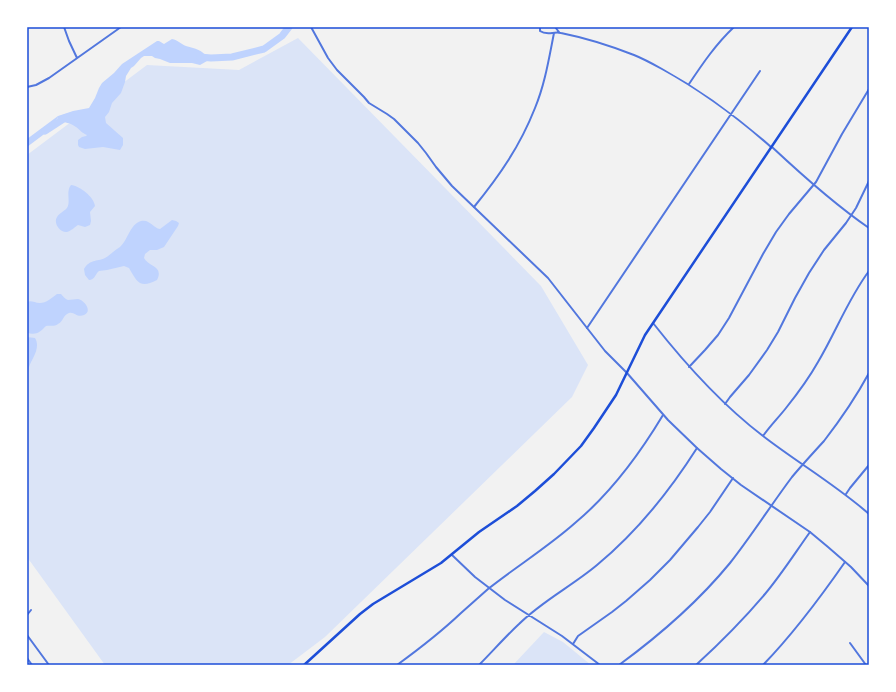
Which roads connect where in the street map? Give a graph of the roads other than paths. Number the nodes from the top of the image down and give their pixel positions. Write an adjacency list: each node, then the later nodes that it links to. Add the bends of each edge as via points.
1 (64, 27): 10 (street)
2 (121, 27): 10 (street)
3 (311, 27): 19 (street, via 337,70 370,103 394,119 418,143 445,178)
4 (540, 27): 9 (street, via 540,31 544,33)
5 (555, 27): 8 (street)
6 (734, 27): 12 (street, via 702,63)
7 (852, 27): 16 (main road)
8 (559, 32): 9 (street); 12 (street, via 634,55)
9 (554, 33): 19 (street, via 535,108 504,167)
10 (77, 58): 13 (street, via 49,78)
11 (760, 71): 15 (street)
12 (689, 84): 15 (street)
13 (27, 87)
14 (869, 89): 18 (street)
15 (732, 114): 16 (street); 24 (street)
16 (771, 147): 18 (street); 23 (main road)
17 (869, 181): 20 (street)
18 (814, 185): 20 (street); 25 (street, via 776,232 718,335)
19 (474, 207): 24 (street, via 548,278)
20 (851, 216): 21 (street); 28 (street, via 809,273 767,350)
21 (869, 228)
22 (869, 271): 30 (street, via 853,295 804,385)
23 (653, 323): 25 (street); 26 (main road, via 641,341)
24 (587, 328): 26 (street)
25 (689, 367): 28 (street)
26 (627, 373): 29 (street); 39 (main road, via 607,410 566,463 535,491)
27 (869, 373): 32 (street, via 838,422)
28 (725, 404): 30 (street)
29 (663, 415): 31 (street); 42 (street, via 637,456 598,502 556,539)
30 (763, 436): 32 (street)
31 (697, 448): 34 (street); 45 (street, via 666,494 629,536 597,566)
32 (803, 464): 35 (street); 36 (street)
33 (869, 465): 35 (street)
34 (733, 478): 36 (street); 48 (street, via 706,517 670,560 626,601 578,636)
35 (846, 494): 37 (street)
36 (771, 505): 38 (street); 56 (street, via 730,563 697,599 645,646)
37 (869, 514)
38 (810, 532): 40 (street); 57 (street, via 765,594)
39 (452, 555): 42 (street); 52 (main road, via 365,611)
40 (845, 562): 41 (street); 58 (street, via 802,622)
41 (869, 586)
42 (489, 588): 45 (street); 53 (street, via 442,630)
43 (31, 610): 44 (street)
44 (27, 615)
45 (529, 616): 48 (street); 54 (street)
46 (27, 635): 51 (street)
47 (850, 643): 59 (street)
48 (573, 644): 55 (street)
49 (27, 658): 50 (street)
50 (32, 665)
51 (49, 665)
52 (304, 665)
53 (397, 665)
54 (479, 665)
55 (600, 665)
56 (619, 665)
57 (696, 665)
58 (763, 665)
59 (866, 665)

